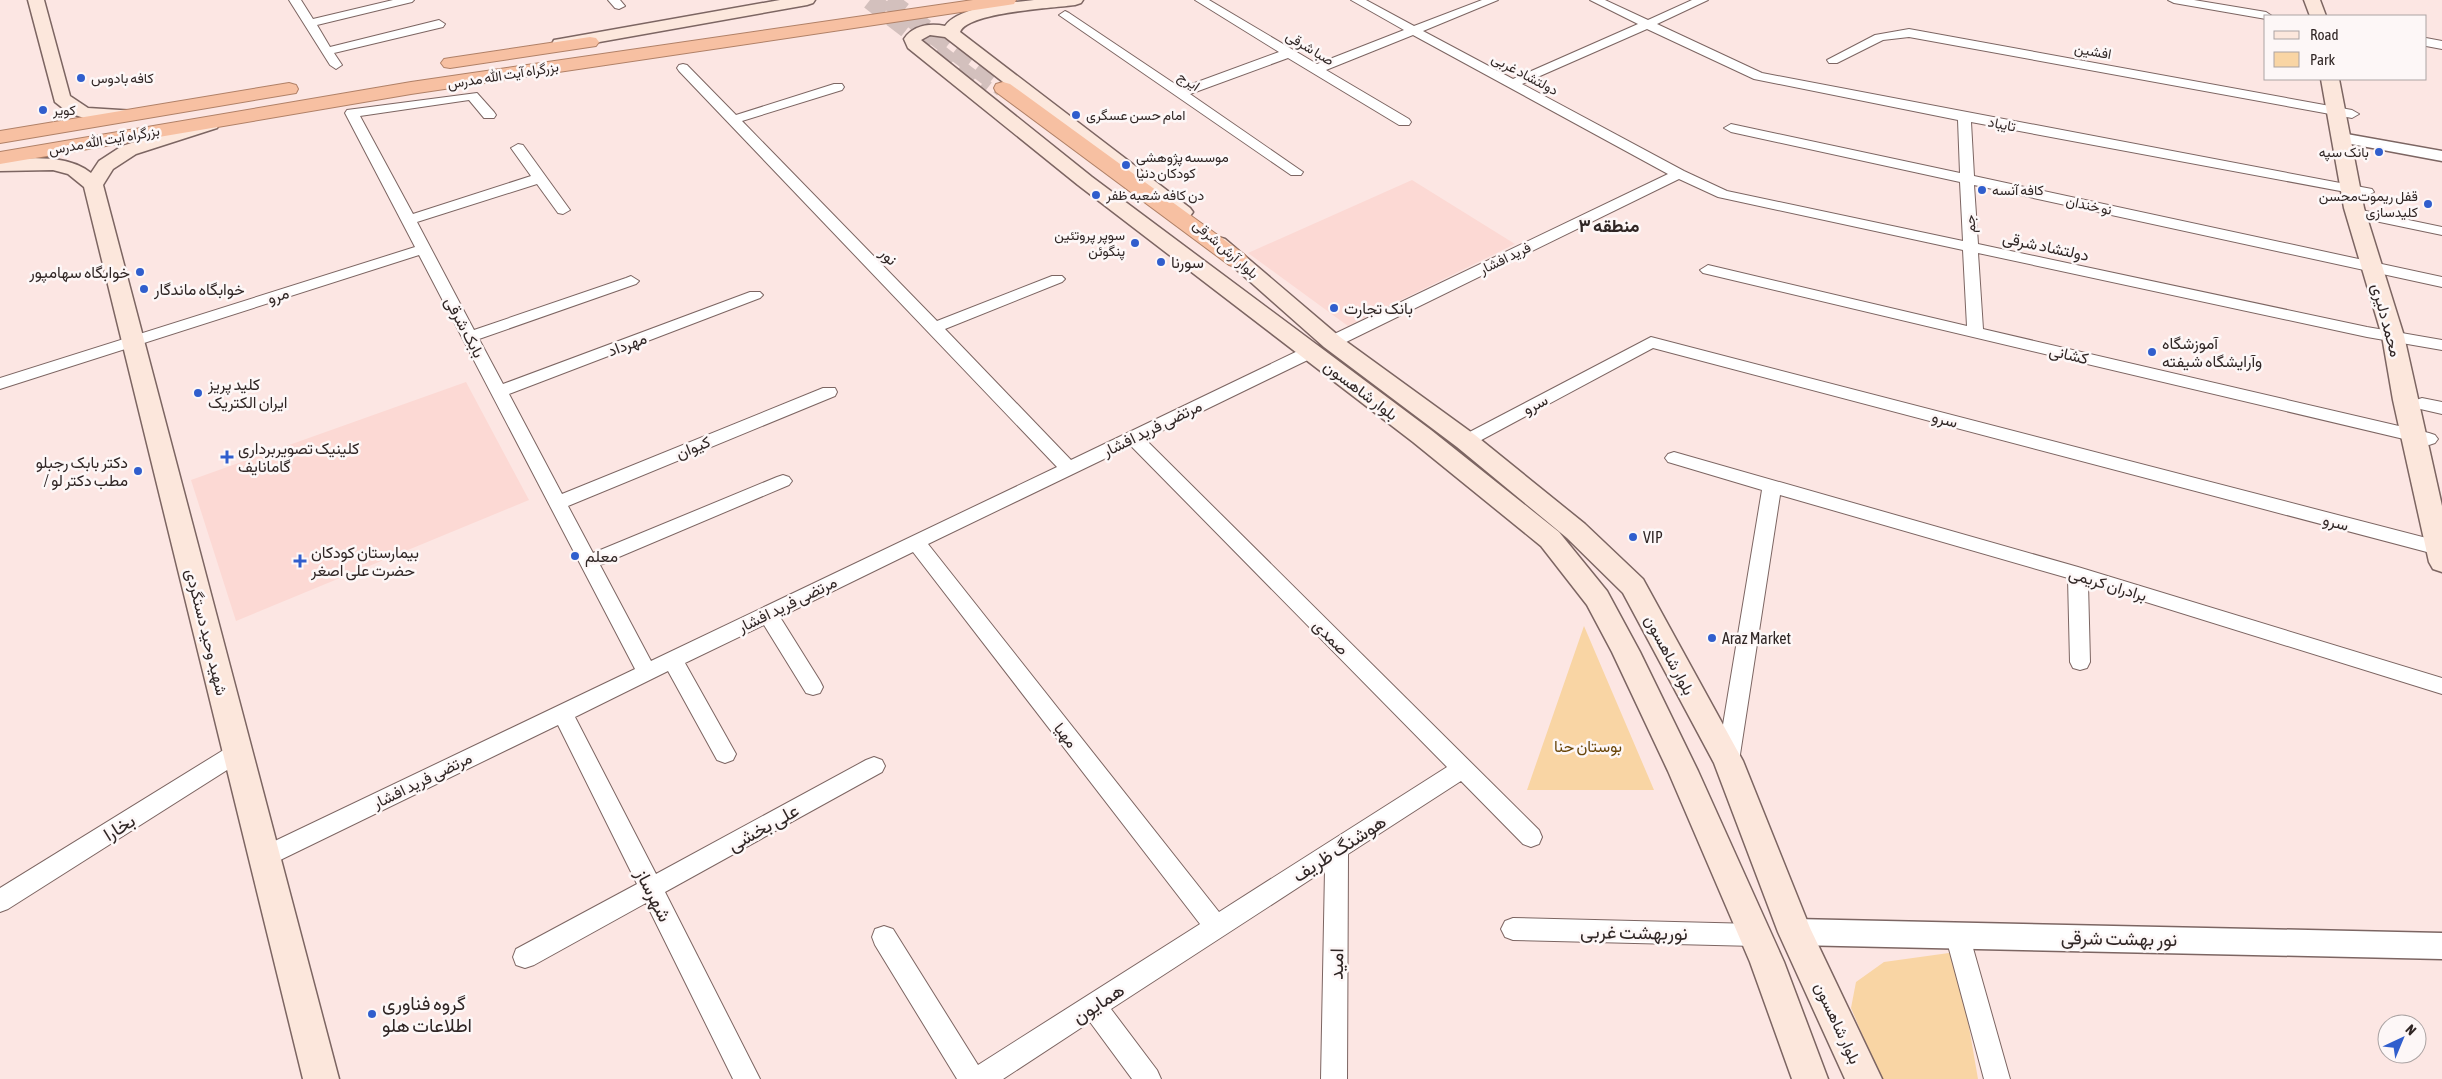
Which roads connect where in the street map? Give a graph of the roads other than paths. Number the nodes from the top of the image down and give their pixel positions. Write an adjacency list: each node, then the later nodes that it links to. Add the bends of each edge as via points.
1 (36, 0): 41 (main road, via 61,98 71,109 94,114)
2 (295, 0): 18 (street)
3 (408, 0): 18 (street)
4 (807, 0): 27 (main road)
5 (894, 0): 27 (highway, بزرگراه آیت الله مدرس)
6 (1008, 0): 44 (highway, بزرگراه آیت الله مدرس)
7 (1076, 0): 22 (main road, via 967,18 954,24)
8 (1200, 0): 26 (street, صبا شرقی)
9 (1357, 0): 21 (street, دولتشاد غربی)
10 (1492, 0): 21 (street)
11 (1596, 0): 20 (street)
12 (1702, 0): 20 (street)
13 (2174, 0): 17 (street)
14 (2312, 0): 16 (main road)
15 (1065, 15): 39 (street, ایرج)
16 (2318, 15)
17 (2264, 16)
18 (310, 23): 25 (street)
19 (439, 24): 25 (street)
20 (1647, 24): 35 (street); 43 (street, تایباد, via 1758,76)
21 (1414, 31): 31 (street); 35 (street, دولتشاد غربی)
22 (951, 33): 58 (main road, بلوار آرش شرقی, via 924,31 912,39 914,44); 67 (main road, بلوار آرش شرقی, via 1187,215)
23 (2427, 42): 24 (street)
24 (2442, 45)
25 (326, 51): 32 (street)
26 (1289, 53): 31 (street, صبا شرقی); 39 (street)
27 (502, 55): 29 (highway, بزرگراه آیت الله مدرس)
28 (1833, 60): 40 (street, افشین, via 1893,32 1909,33)
29 (434, 66)
30 (683, 68): 45 (street, نور)
31 (1316, 69): 46 (street, صبا شرقی)
32 (339, 76)
33 (2330, 80): 40 (main road, محمد دلیری)
34 (2344, 80): 40 (main road, محمد دلیری)
35 (1512, 84): 55 (street, دولتشاد غربی)
36 (306, 86): 41 (highway, بزرگراه آیت الله مدرس)
37 (838, 87): 45 (street)
38 (994, 89): 58 (main road, بلوار آرش شرقی); 67 (highway)
39 (1180, 93): 54 (street, ایرج)
40 (2344, 112): 49 (main road, محمد دلیری)
41 (130, 115): 48 (highway, بزرگراه آیت الله مدرس)
42 (489, 115): 63 (street, بابک شرقی, via 472,96 352,113)
43 (1964, 117): 57 (street, جم); 60 (street, تایباد)
44 (230, 118): 52 (highway, بزرگراه آیت الله مدرس); 59 (main road, via 129,150 106,165)
45 (733, 120): 74 (street, نور)
46 (1404, 122)
47 (1730, 128): 57 (street, نو خندان)
48 (0, 137)
49 (2350, 140): 51 (street); 60 (main road, محمد دلیری)
50 (518, 148): 56 (street)
51 (2442, 156)
52 (0, 158)
53 (0, 165): 59 (main road, via 54,164 75,170)
54 (1296, 172)
55 (1679, 174): 65 (street, دولتشاد شرقی, via 1723,194); 80 (street, فرید افشار)
56 (540, 178): 61 (street); 63 (street)
57 (1967, 178): 65 (street, جم); 68 (street, نو خندان)
58 (1085, 181): 80 (main road, بلوار آرش شرقی)
59 (93, 185): 78 (main road, شهید وحید دستگردی)
60 (2359, 191): 62 (main road, محمد دلیری)
61 (563, 210)
62 (2365, 215): 64 (street); 68 (main road, محمد دلیری)
63 (409, 220): 66 (street, بابک شرقی)
64 (2442, 231)
65 (1971, 248): 75 (street, جم); 77 (street, دولتشاد شرقی)
66 (424, 249): 76 (street, بابک شرقی); 78 (street, مرو)
67 (1237, 260): 80 (main road, بلوار آرش شرقی)
68 (2380, 268): 72 (street, نو خندان); 77 (main road, محمد دلیری)
69 (1708, 270): 75 (street, کشانی)
70 (1057, 279): 74 (street)
71 (631, 281): 76 (street)
72 (2442, 282)
73 (755, 295): 82 (street, مهرداد)
74 (934, 328): 89 (street, نور)
75 (1975, 332): 86 (street, کشانی)
76 (470, 337): 82 (street, بابک شرقی)
77 (2402, 338): 79 (street, دولتشاد شرقی); 84 (main road, محمد دلیری); 86 (main road, محمد دلیری)
78 (133, 342): 81 (street, مرو); 107 (main road, شهید وحید دستگردی)
79 (2442, 345)
80 (1321, 347): 85 (street, مرتضی فرید افشار); 87 (main road, بلوار شاهسون); 104 (main road, بلوار شاهسون, via 1422,436 1550,539 1597,598)
81 (0, 384)
82 (499, 392): 93 (street, بابک شرقی)
83 (829, 392): 93 (street, کیوان)
84 (2432, 406): 86 (main road, محمد دلیری)
85 (1133, 437): 89 (street, مرتضی فرید افشار); 111 (street, صمدی)
86 (2421, 437): 92 (main road, محمد دلیری); 95 (main road, محمد دلیری)
87 (1466, 441): 95 (street, سرو, via 1651,342); 105 (main road, بلوار شاهسون, via 1576,531 1633,586)
88 (1674, 458): 91 (street, برادران کریمی)
89 (1069, 468): 94 (street, مرتضی فرید افشار)
90 (783, 481): 96 (street)
91 (1772, 485): 97 (street, برادران کریمی); 109 (street)
92 (2442, 497)
93 (557, 503): 96 (street, بابک شرقی)
94 (916, 542): 98 (street, مرتضی فرید افشار); 117 (street, مهیا)
95 (2441, 553)
96 (589, 562): 101 (street, بابک شرقی)
97 (2078, 574): 100 (street); 102 (street, برادران کریمی)
98 (767, 613): 99 (street, مرتضی فرید افشار); 103 (street)
99 (672, 659): 101 (street, مرتضی فرید افشار); 108 (street)
100 (2080, 662)
101 (646, 671): 106 (street, مرتضی فرید افشار)
102 (2442, 686)
103 (812, 687)
104 (1644, 688): 105 (main road, via 1665,701 1677,700); 121 (main road, بلوار شاهسون, via 1684,770)
105 (1688, 689): 109 (main road, بلوار شاهسون)
106 (562, 712): 114 (street, مرتضی فرید افشار); 115 (street, شهرساز)
107 (238, 752): 114 (main road, شهید وحید دستگردی); 116 (street, بخارا)
108 (725, 754)
109 (1728, 762): 119 (main road, بلوار شاهسون)
110 (874, 766): 115 (street, علی بخشی)
111 (1462, 769): 112 (street, صمدی); 113 (street, هوشنگ ظریف)
112 (1531, 837)
113 (1338, 849): 117 (street, هوشنگ ظریف); 131 (street, امید)
114 (264, 857): 126 (main road, شهید وحید دستگردی)
115 (651, 888): 124 (street, علی بخشی); 127 (street, شهرساز)
116 (0, 901)
117 (1216, 927): 125 (street, همایون)
118 (1513, 929): 121 (street, نوربهشت غربی)
119 (1796, 932): 120 (street, نور بهشت شرقی); 133 (main road, بلوار شاهسون)
120 (1957, 934): 123 (street, نور بهشت شرقی); 134 (street)
121 (1755, 935): 132 (main road, بلوار شاهسون)
122 (884, 937): 128 (street)
123 (2442, 946)
124 (525, 958)
125 (1093, 1006): 129 (street, همایون); 130 (street)
126 (321, 1079)
127 (746, 1079)
128 (972, 1079)
129 (980, 1079)
130 (1148, 1079)
131 (1334, 1079)
132 (1810, 1079)
133 (1864, 1079)
134 (1997, 1079)

